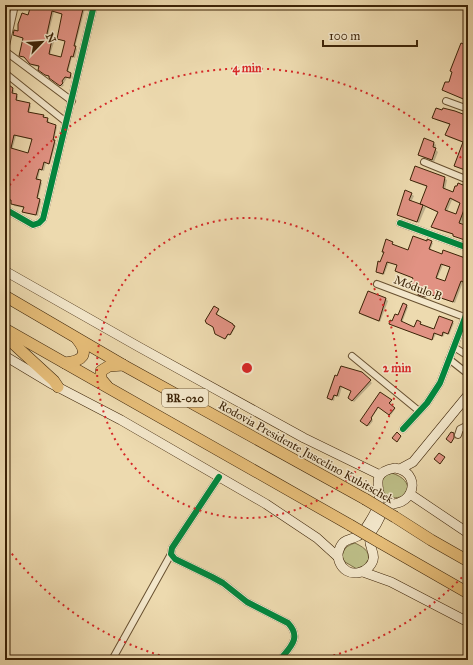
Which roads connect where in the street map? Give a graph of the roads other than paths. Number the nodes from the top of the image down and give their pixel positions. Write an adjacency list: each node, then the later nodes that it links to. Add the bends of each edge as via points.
1 (16, 5): 3 (street)
2 (94, 5): 6 (street)
3 (6, 39): 4 (street)
4 (5, 51): 6 (street)
5 (5, 72): 9 (street)
6 (72, 101): 9 (street)
7 (446, 101): 8 (street)
8 (468, 109)
9 (66, 122): 12 (street, via 42,221 33,225)
10 (424, 162): 11 (street)
11 (468, 180)
12 (5, 209)
13 (400, 223): 14 (street)
14 (468, 248)
15 (5, 271): 40 (main road, via 304,438)
16 (377, 284): 19 (street, Módulo B)
17 (5, 296): 22 (highway, Rodovia Presidente Juscelino Kubitschek / BR-020)
18 (468, 310): 19 (street)
19 (467, 318): 23 (street)
20 (5, 329): 28 (highway, BR-020)
21 (5, 336): 31 (highway)
22 (76, 337): 28 (highway, via 82,344 83,355 76,361); 29 (highway, Rodovia Presidente Juscelino Kubitschek / BR-020)
23 (454, 347): 26 (street); 27 (street)
24 (5, 356): 31 (main road)
25 (352, 356): 34 (street)
26 (468, 356)
27 (450, 359): 30 (street); 34 (street, via 440,383)
28 (65, 363): 32 (highway, BR-020)
29 (123, 365): 32 (highway, via 109,366 101,371 101,379); 47 (highway, Rodovia Presidente Juscelino Kubitschek / BR-020, bridge, via 365,499)
30 (468, 374)
31 (58, 387): 42 (main road)
32 (108, 387): 49 (highway, BR-020, bridge)
33 (468, 395): 38 (main road)
34 (419, 411): 36 (street)
35 (468, 425): 37 (street, via 460,429)
36 (403, 429)
37 (458, 435)
38 (413, 462): 39 (main road); 41 (main road)
39 (400, 469): 40 (main road, via 389,469); 41 (main road)
40 (380, 475): 46 (main road, via 377,485 379,505 363,531 342,543)
41 (409, 476): 43 (main road, via 412,488)
42 (219, 477): 45 (street); 46 (main road, via 302,527)
43 (410, 494): 44 (main road); 48 (main road, via 407,498 385,508 370,536 374,558)
44 (468, 533)
45 (170, 554): 51 (street); 52 (street, via 223,583 247,602 288,623 292,627 294,639)
46 (338, 557): 48 (main road, via 342,567 347,571)
47 (468, 561)
48 (363, 572): 50 (main road, via 391,582)
49 (468, 593)
50 (468, 622)
51 (112, 660)
52 (280, 660)

